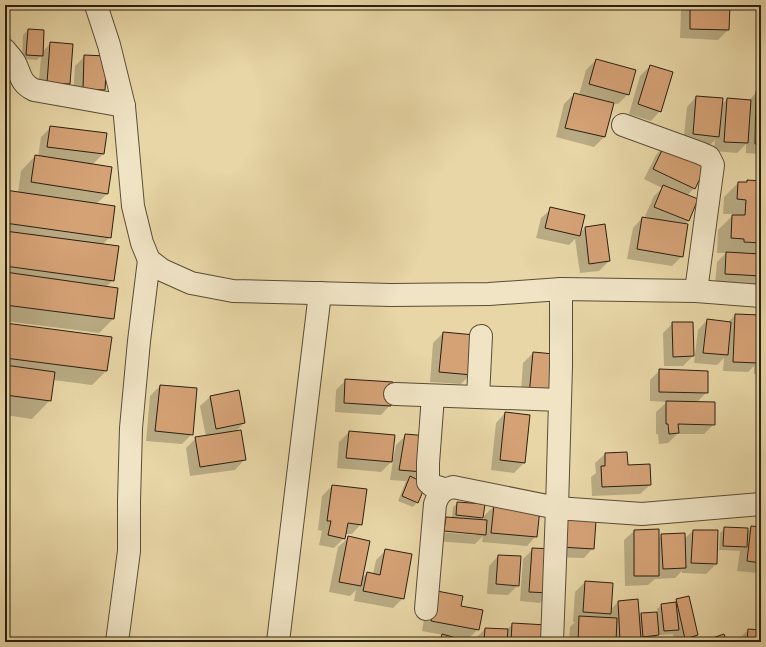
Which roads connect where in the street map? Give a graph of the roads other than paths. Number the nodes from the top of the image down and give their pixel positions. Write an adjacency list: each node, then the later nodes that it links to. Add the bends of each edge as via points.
1 (96, 5): 3 (street)
2 (5, 50): 3 (street, via 27,87)
3 (124, 106): 5 (street, via 133,206 142,244)
4 (623, 125): 7 (street, via 709,157 713,165)
5 (149, 260): 8 (street, via 162,270 191,283 233,290); 19 (street, via 132,428 129,551)
6 (561, 289): 7 (street); 8 (street, via 482,294); 14 (street)
7 (696, 291): 9 (street)
8 (320, 293): 20 (street)
9 (761, 296)
10 (481, 336): 13 (street)
11 (395, 394): 12 (street)
12 (433, 396): 13 (street); 15 (street, via 428,482)
13 (478, 398): 14 (street)
14 (560, 400): 17 (street)
15 (444, 489): 17 (street, via 453,487); 18 (street, via 435,504)
16 (761, 504): 17 (street, via 642,514)
17 (557, 508): 21 (street)
18 (426, 609)
19 (117, 642)
20 (278, 642)
21 (552, 642)

